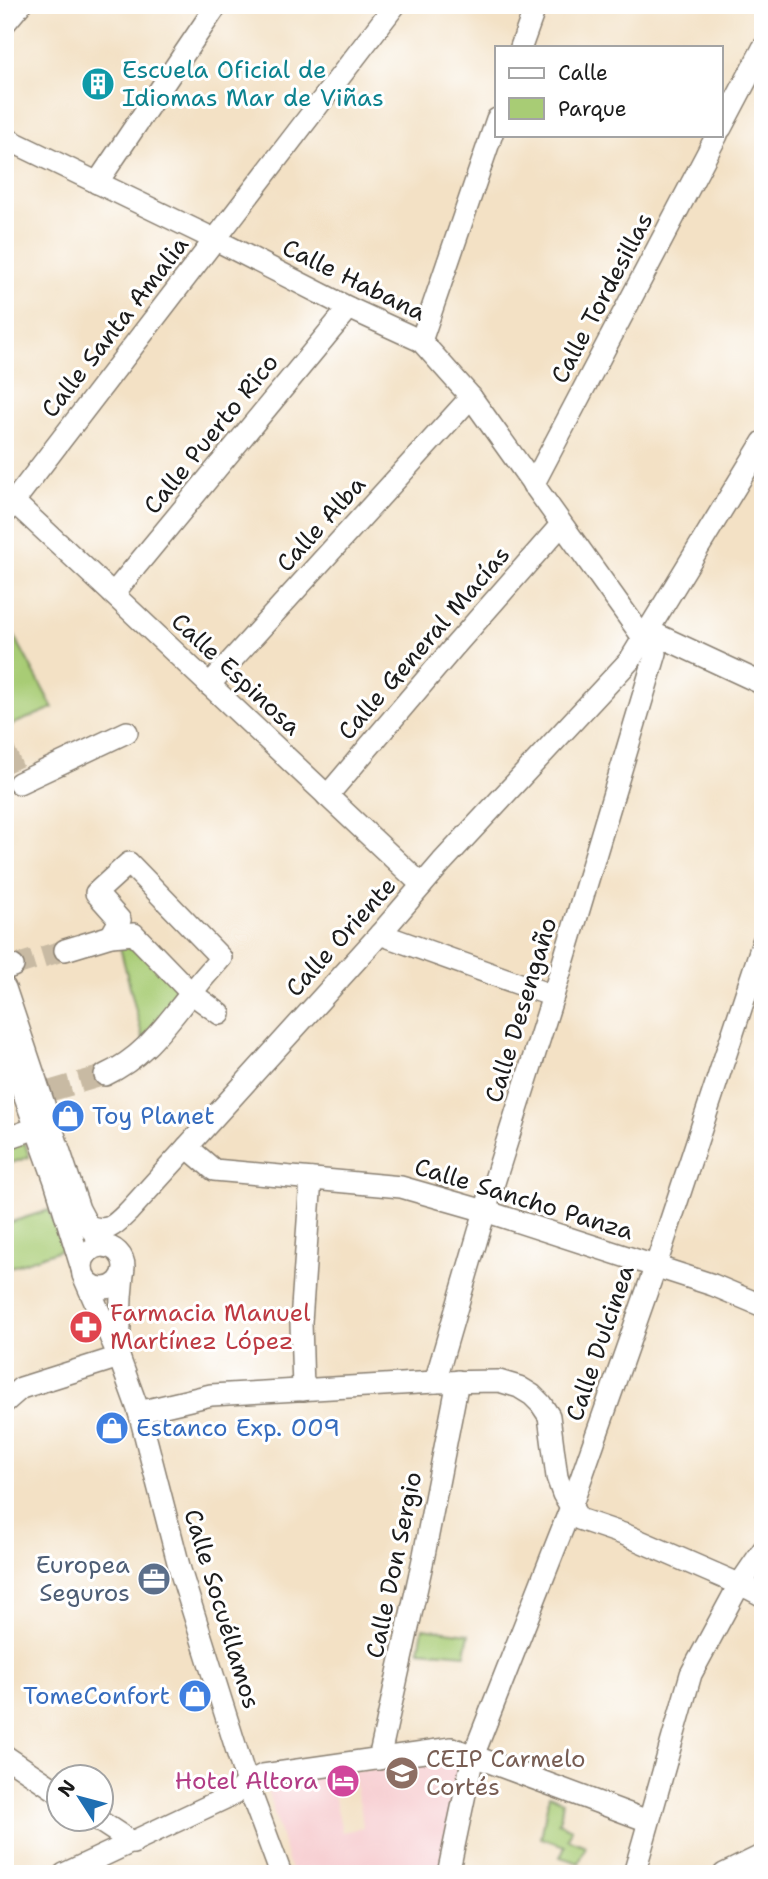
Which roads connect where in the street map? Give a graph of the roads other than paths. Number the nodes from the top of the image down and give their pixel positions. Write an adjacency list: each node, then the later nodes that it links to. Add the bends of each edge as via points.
1 (20, 5): 5 (street)
2 (217, 5): 12 (street)
3 (395, 5): 13 (street, Calle Santa Amalia)
4 (536, 5): 6 (street)
5 (5, 23)
6 (521, 46)
7 (763, 48): 9 (street)
8 (495, 125): 15 (street)
9 (722, 126)
10 (717, 136): 19 (street, Calle Tordesillas)
11 (5, 138): 12 (street, Calle Habana)
12 (97, 183): 13 (street, Calle Habana)
13 (216, 240): 14 (street, Calle Habana); 20 (street, Calle Santa Amalia)
14 (349, 308): 15 (street, Calle Habana); 22 (street, Calle Puerto Rico)
15 (421, 341): 16 (street, Calle Habana)
16 (471, 397): 19 (street, Calle Habana); 25 (street, Calle Alba)
17 (763, 442): 18 (street, Calle Oriente)
18 (756, 472): 23 (street, Calle Oriente)
19 (533, 485): 21 (street, Calle Habana)
20 (9, 508): 22 (street, Calle Espinosa)
21 (561, 525): 23 (street, Calle Habana); 28 (street, Calle General Macías)
22 (113, 594): 25 (street, Calle Espinosa)
23 (650, 648): 24 (street); 29 (street, Calle Oriente, via 630,660); 36 (street, Calle Desengaño)
24 (763, 684)
25 (209, 685): 28 (street, Calle Espinosa)
26 (127, 732): 27 (street)
27 (19, 783)
28 (327, 796): 29 (street, Calle Espinosa)
29 (422, 885): 30 (street, Calle Oriente)
30 (380, 934): 36 (street); 42 (street, Calle Oriente)
31 (111, 936): 33 (street); 35 (street, via 134,934); 35 (street, via 120,920 96,893 129,863 222,958)
32 (763, 942): 48 (street, Calle Dulcinea)
33 (65, 950)
34 (5, 988): 46 (street, via 46,1092 79,1209)
35 (191, 993): 37 (street); 39 (street, via 138,1056)
36 (553, 996): 44 (street, Calle Desengaño)
37 (219, 1014)
38 (5, 1042): 40 (street, Calle Socuéllamos)
39 (105, 1075)
40 (36, 1128): 41 (street); 50 (street, Calle Socuéllamos)
41 (5, 1139)
42 (187, 1147): 43 (street, Calle Sancho Panza, via 214,1170); 45 (street, Calle Oriente)
43 (311, 1179): 44 (street, Calle Sancho Panza, via 401,1187); 55 (street, via 301,1322)
44 (485, 1211): 48 (street, Calle Sancho Panza); 54 (street, Calle Desengaño)
45 (129, 1212): 46 (street, Calle Oriente, via 107,1229); 49 (street)
46 (88, 1226): 47 (street)
47 (107, 1247): 49 (street, via 119,1253); 50 (street, via 89,1251 82,1262)
48 (655, 1268): 51 (street, Calle Sancho Panza); 58 (street, Calle Dulcinea)
49 (123, 1270): 50 (street, via 115,1284 103,1288 92,1285); 52 (street, Calle Socuéllamos)
50 (83, 1272): 52 (street, Calle Socuéllamos)
51 (763, 1306)
52 (119, 1357): 56 (street, via 21,1388); 57 (street, Calle Socuéllamos)
53 (458, 1381): 54 (street); 58 (street, via 499,1381 533,1395 549,1416 557,1477); 64 (street, Calle Don Sergio)
54 (435, 1382): 55 (street)
55 (303, 1390): 57 (street, via 211,1395)
56 (5, 1402)
57 (139, 1412): 65 (street, Calle Socuéllamos, via 180,1570)
58 (571, 1507): 60 (street, via 579,1519); 63 (street, Calle Dulcinea)
59 (763, 1550): 60 (street)
60 (739, 1584): 61 (street); 67 (street, via 691,1674)
61 (763, 1597)
62 (5, 1756): 66 (street)
63 (473, 1756): 64 (street, via 452,1748); 67 (street); 73 (street, Calle Dulcinea)
64 (379, 1759): 65 (street, via 263,1775)
65 (247, 1783): 69 (street, via 234,1794); 72 (street, Calle Socuéllamos)
66 (46, 1784)
67 (648, 1821): 74 (street)
68 (116, 1832): 69 (street)
69 (132, 1843): 71 (street)
70 (763, 1855): 75 (street)
71 (64, 1874)
72 (281, 1874)
73 (448, 1874)
74 (634, 1874)
75 (724, 1874)

